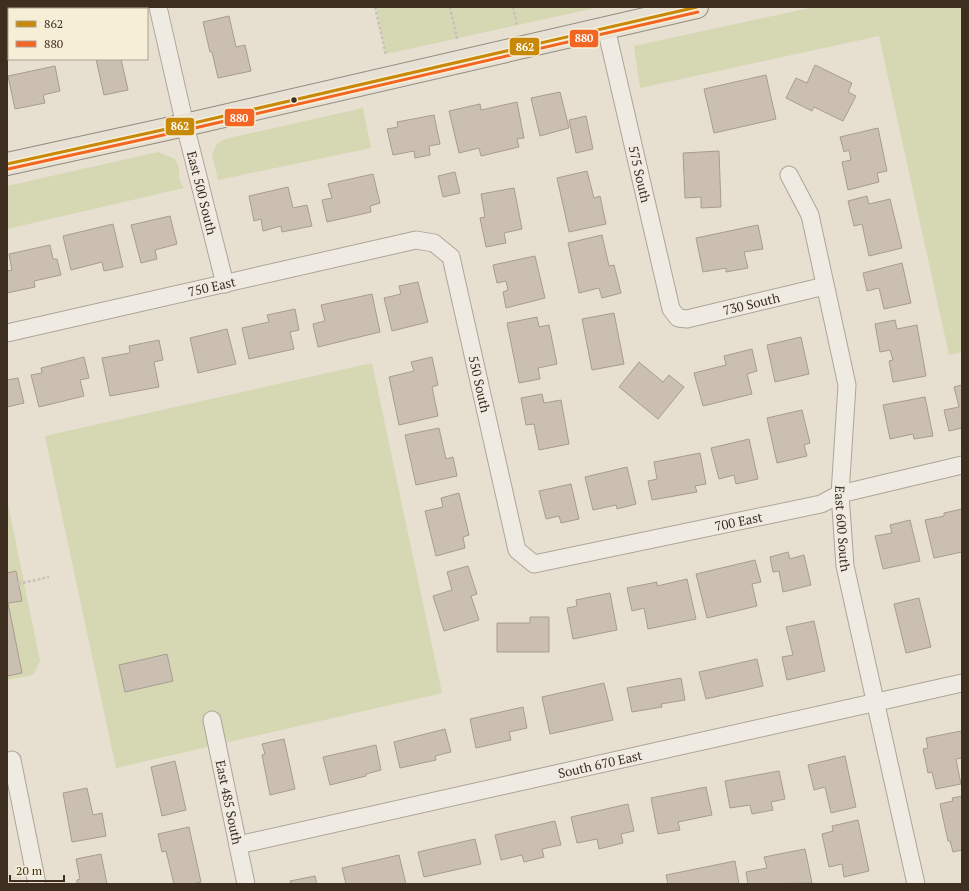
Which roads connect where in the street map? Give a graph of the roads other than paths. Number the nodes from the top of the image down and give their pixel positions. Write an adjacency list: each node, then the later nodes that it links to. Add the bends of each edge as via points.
1 (158, 7): 4 (street, East 500 South)
2 (696, 7): 3 (main road)
3 (606, 28): 4 (main road); 10 (street, 575 South, via 671,308)
4 (185, 125): 5 (main road); 8 (street, East 500 South)
5 (7, 164)
6 (789, 175): 9 (street, East 600 South, via 810,215)
7 (416, 240): 8 (street, 750 East); 14 (street, 550 South, via 434,243 451,257)
8 (225, 284): 11 (street, 750 East)
9 (825, 286): 10 (street, 730 South, via 687,319); 13 (street, East 600 South, via 847,385)
10 (678, 318)
11 (7, 333)
12 (962, 465): 13 (street, 700 East)
13 (840, 494): 14 (street, 700 East, via 821,504 534,564); 16 (street, East 600 South, via 845,566)
14 (516, 550)
15 (962, 683): 16 (street, South 670 East)
16 (875, 702): 19 (street, South 670 East); 22 (street, East 600 South)
17 (212, 720): 19 (street, East 485 South)
18 (12, 760): 20 (street)
19 (238, 845): 21 (street, East 485 South)
20 (37, 884)
21 (246, 884)
22 (916, 884)

